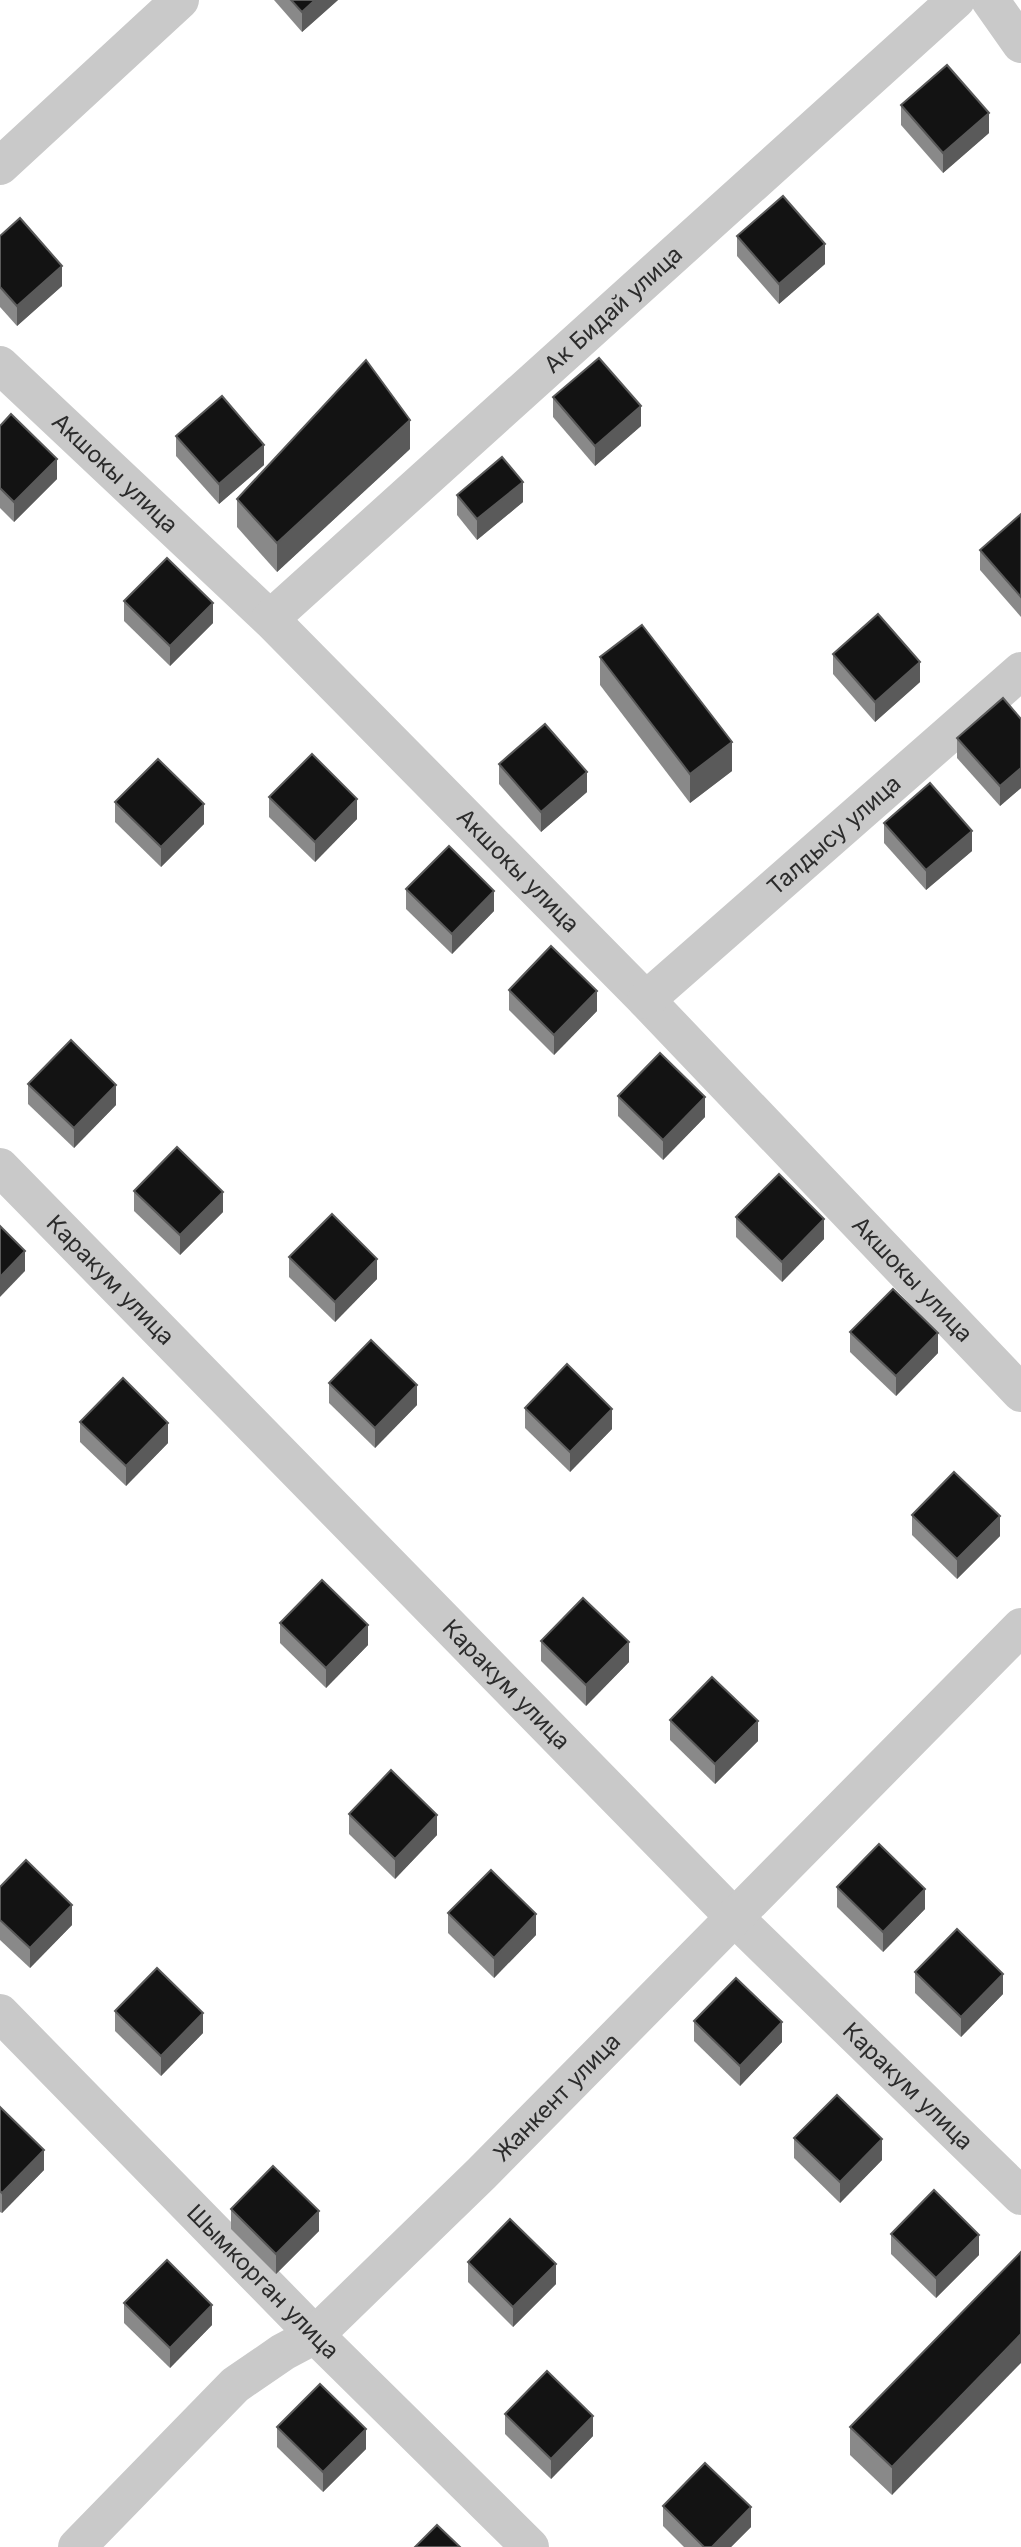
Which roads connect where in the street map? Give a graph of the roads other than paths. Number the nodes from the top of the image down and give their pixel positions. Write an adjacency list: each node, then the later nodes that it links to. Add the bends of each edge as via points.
1 (180, 0): 5 (street)
2 (956, 0): 7 (street, Ак Бидай улица)
3 (990, 0): 4 (street)
4 (1021, 44)
5 (0, 166)
6 (0, 365): 7 (street, Акшокы улица)
7 (270, 619): 9 (street, Акшокы улица)
8 (1021, 671): 9 (street, Талдысу улица)
9 (646, 1000): 11 (street, Акшокы улица)
10 (0, 1167): 13 (street, Каракум улица)
11 (1021, 1392)
12 (1021, 1627): 13 (street, Жанкент улица)
13 (733, 1916): 15 (street, Каракум улица); 16 (street, Жанкент улица, via 481,2174)
14 (0, 2013): 16 (street, Шымкорган улица)
15 (1021, 2196)
16 (314, 2335): 17 (street, Жанкент улица, via 235,2385); 18 (street, Шымкорган улица)
17 (77, 2547)
18 (530, 2547)

